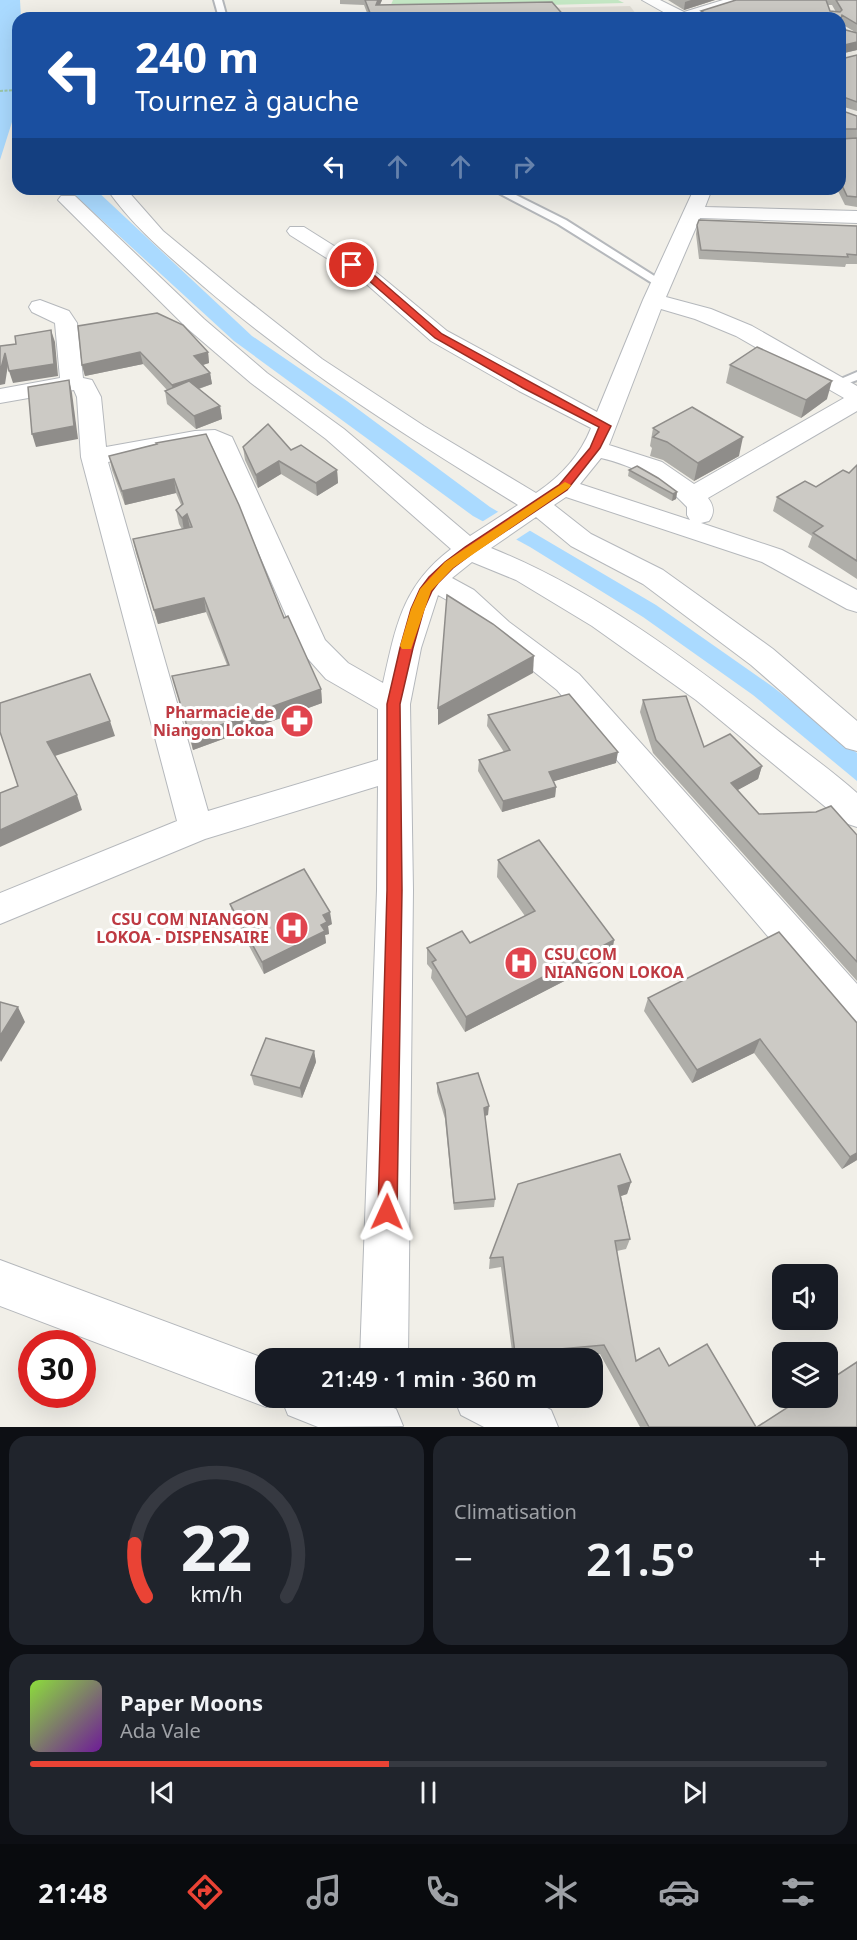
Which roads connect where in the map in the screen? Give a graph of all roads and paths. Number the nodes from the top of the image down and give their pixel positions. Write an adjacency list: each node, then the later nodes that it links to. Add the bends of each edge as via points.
1 (649, 0): 3 (street)
2 (738, 0): 4 (street)
3 (674, 12)
4 (700, 12)
5 (128, 195): 24 (street, via 156,235 314,364)
6 (508, 195): 12 (lane, via 562,222)
7 (698, 195): 9 (street)
8 (68, 200): 26 (street, via 196,324 259,378)
9 (692, 212): 10 (street); 12 (street)
10 (857, 217)
11 (297, 231): 20 (street, via 370,277 439,336 527,386)
12 (657, 292): 16 (street, via 744,332); 20 (street)
13 (40, 307): 15 (street, via 61,316 66,323)
14 (857, 376): 16 (lane)
15 (72, 383): 17 (street); 21 (street, via 84,386 89,397)
16 (835, 384): 18 (street)
17 (0, 396)
18 (857, 396)
19 (857, 401): 23 (street)
20 (600, 437): 22 (street); 23 (street, via 679,482)
21 (94, 457): 29 (street, via 195,438 215,437 223,442 313,645 337,671); 33 (street)
22 (563, 487): 24 (street); 25 (street)
23 (693, 496): 25 (street, via 700,505 700,517)
24 (529, 510): 26 (street); 30 (street, via 653,577 762,657)
25 (692, 528): 28 (street, via 772,556)
26 (480, 543): 27 (street); 32 (street, via 602,619 707,692)
27 (434, 580): 29 (street, via 417,609); 35 (street, via 464,597 568,682)
28 (857, 602)
29 (394, 704): 31 (street)
30 (857, 739)
31 (395, 768): 33 (street); 37 (street)
32 (857, 813)
33 (196, 828): 34 (street)
34 (0, 909)
35 (857, 1012)
36 (0, 1283): 38 (street)
37 (390, 1348)
38 (255, 1379)
39 (344, 1408): 41 (street)
40 (497, 1408): 42 (street)
41 (380, 1417)
42 (534, 1427)

